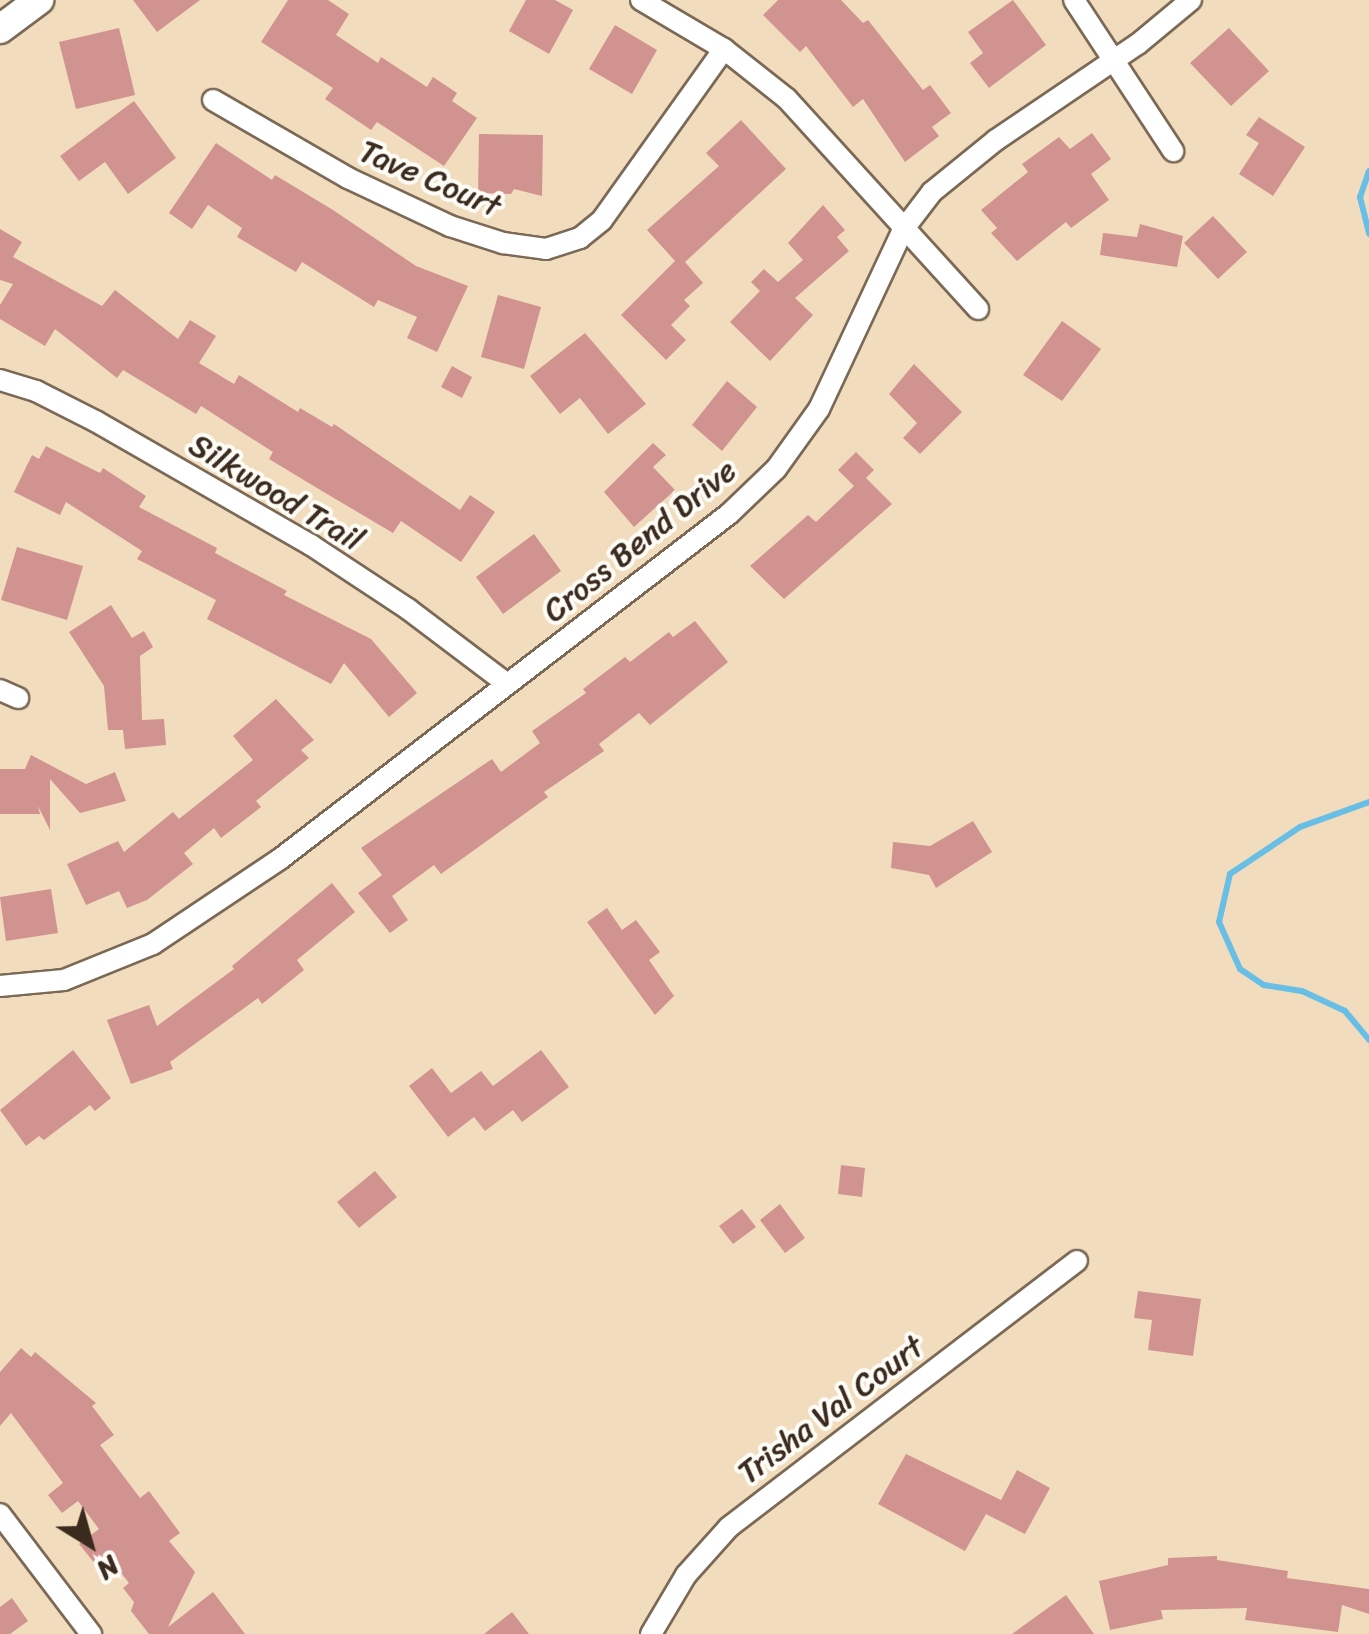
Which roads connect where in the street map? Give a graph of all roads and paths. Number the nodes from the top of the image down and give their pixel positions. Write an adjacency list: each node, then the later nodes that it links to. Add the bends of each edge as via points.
1 (40, 0): 5 (main road)
2 (641, 0): 6 (street)
3 (1074, 0): 7 (street)
4 (1190, 0): 7 (street, Cross Bend Drive)
5 (0, 29)
6 (724, 49): 8 (street, Tave Court, via 602,220 580,238 546,249 450,226 348,178); 10 (street, via 786,98)
7 (1114, 58): 9 (street); 10 (street, Cross Bend Drive, via 983,150 932,192)
8 (213, 100)
9 (1174, 151)
10 (903, 230): 11 (street); 13 (street, Cross Bend Drive, via 818,408 776,469 729,514)
11 (978, 309)
12 (0, 380): 13 (street, Silkwood Trail, via 96,422 311,545)
13 (507, 684): 14 (street, Cross Bend Drive, via 280,859 153,944 64,980)
14 (0, 986)
15 (1077, 1262): 18 (street, Trisha Val Court, via 730,1526 686,1575)
16 (0, 1514): 17 (street)
17 (92, 1634)
18 (651, 1634)

